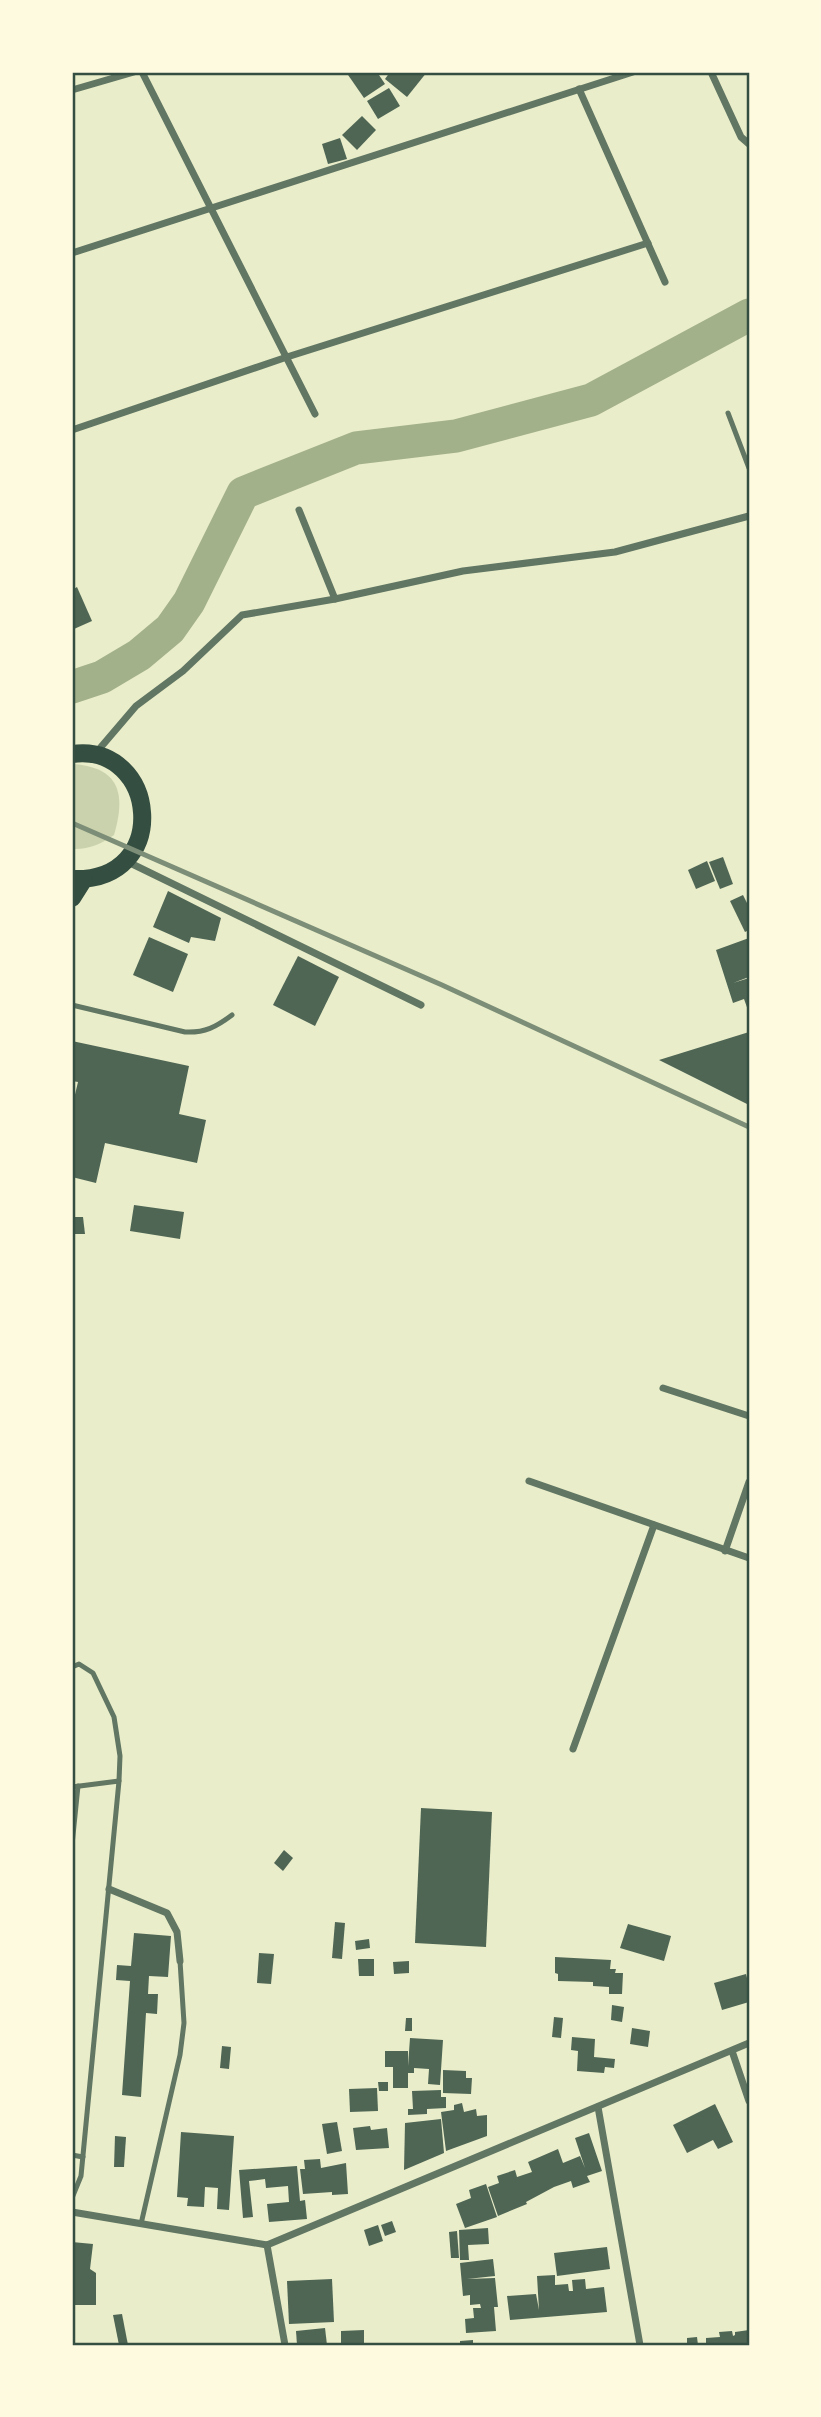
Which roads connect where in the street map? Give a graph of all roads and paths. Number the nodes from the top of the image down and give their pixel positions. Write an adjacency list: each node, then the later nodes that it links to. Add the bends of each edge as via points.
1 (134, 72): 6 (street)
2 (142, 72): 8 (street)
3 (633, 72): 5 (street)
4 (711, 72): 7 (street, via 741,137)
5 (579, 89): 8 (street); 9 (street)
6 (72, 90)
7 (749, 144)
8 (211, 208): 10 (street); 12 (street)
9 (648, 243): 11 (street); 12 (street)
10 (72, 253)
11 (665, 282)
12 (287, 357): 14 (street); 15 (street)
13 (728, 413): 16 (lane)
14 (315, 414)
15 (72, 429)
16 (749, 468)
17 (299, 510): 19 (street)
18 (749, 516): 19 (street, via 615,552 463,571)
19 (335, 598): 20 (street, via 242,615 183,671)
20 (79, 752): 21 (main road, via 120,767 134,784 143,818 135,852)
21 (125, 860): 22 (main road, via 110,872); 25 (street)
22 (78, 879): 23 (main road)
23 (72, 898)
24 (72, 1005): 26 (lane, via 199,1033)
25 (421, 1005)
26 (232, 1015)
27 (663, 1388): 28 (street)
28 (749, 1416)
29 (529, 1481): 31 (street)
30 (749, 1482): 32 (street)
31 (654, 1525): 32 (street); 35 (street)
32 (724, 1551): 33 (street)
33 (749, 1558)
34 (72, 1667): 36 (lane, via 79,1664 93,1673 114,1717)
35 (573, 1749)
36 (119, 1781): 37 (lane); 39 (lane)
37 (75, 1787): 38 (lane)
38 (72, 1845)
39 (109, 1889): 40 (street, via 167,1913 177,1932); 46 (lane)
40 (180, 1961): 49 (lane, via 184,2023 180,2055)
41 (749, 2043): 42 (street)
42 (732, 2050): 43 (street); 44 (street)
43 (749, 2101)
44 (598, 2107): 50 (street); 52 (street)
45 (72, 2155): 46 (lane)
46 (83, 2157): 47 (lane)
47 (72, 2198)
48 (72, 2212): 49 (street)
49 (141, 2224): 50 (street)
50 (267, 2245): 51 (street)
51 (285, 2345)
52 (640, 2345)

